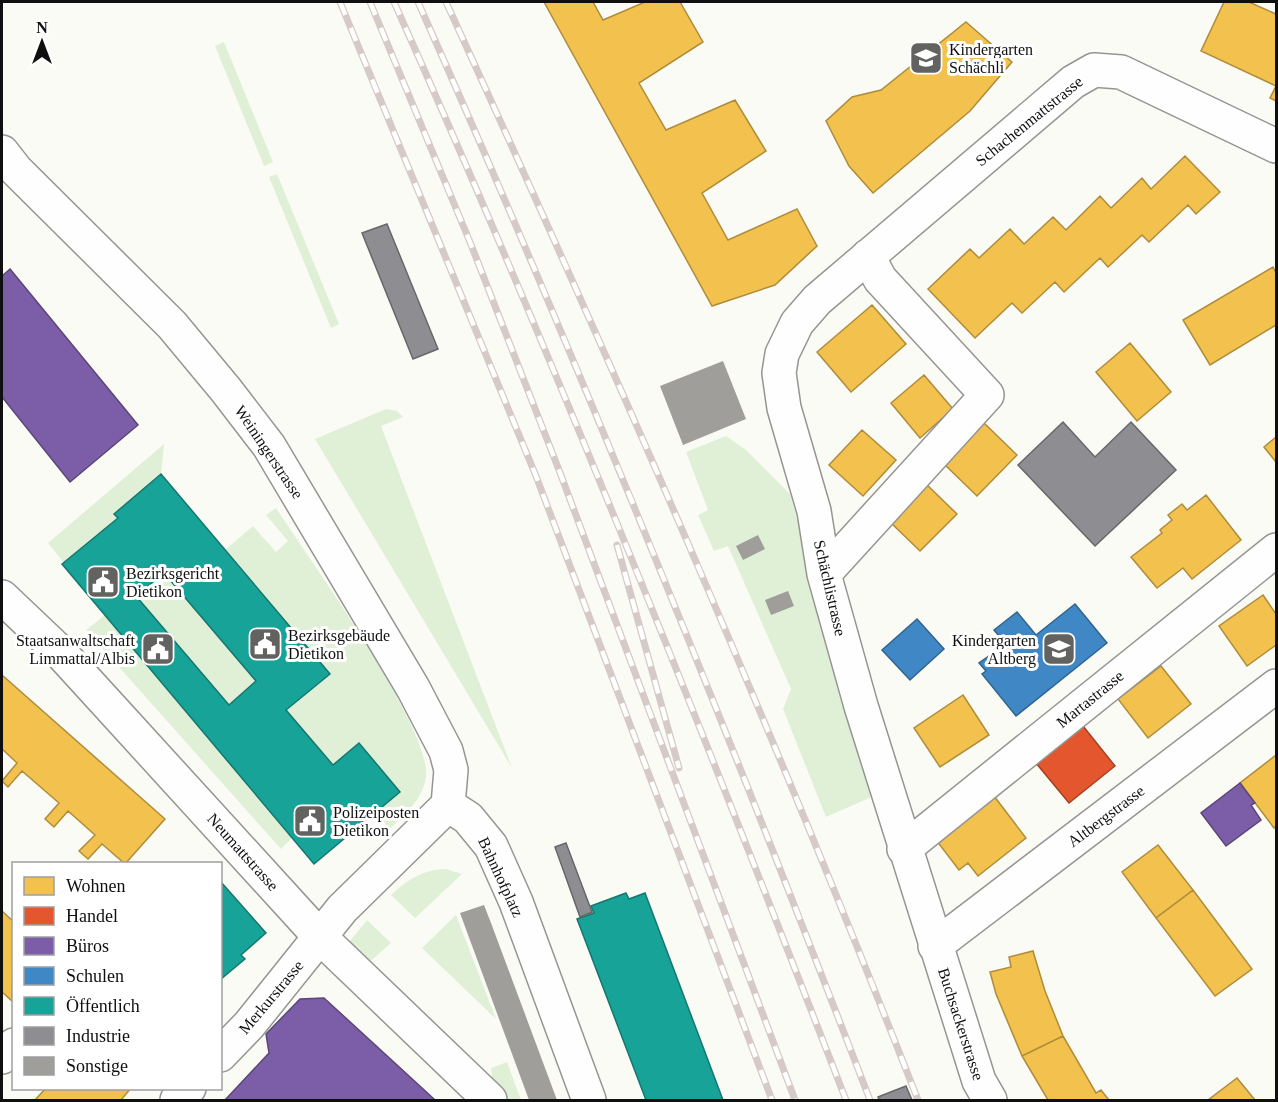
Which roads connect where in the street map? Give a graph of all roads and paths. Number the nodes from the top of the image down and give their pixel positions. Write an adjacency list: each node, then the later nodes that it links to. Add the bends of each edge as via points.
1 (1276, 146): 3 (street, Schachenmattstrasse, via 1121,72 1094,70 1073,82)
2 (6, 168): 8 (street, Weiningerstrasse, via 172,325 269,446 413,688 446,751 452,770)
3 (868, 256): 5 (street, Schächlistrasse, via 817,300 797,323 782,354 779,373 784,408 814,511); 5 (street, via 880,279 987,395)
4 (1276, 550): 9 (street, Martastrasse)
5 (824, 574): 9 (street, Schächlistrasse)
6 (2, 597): 10 (street, Neumattstrasse, via 61,652)
7 (1276, 686): 11 (street, Altbergstrasse)
8 (448, 805): 10 (street, via 361,889); 16 (street, Bahnhofplatz, via 468,818 491,846 516,902)
9 (904, 849): 11 (street, Schächlistrasse)
10 (321, 938): 12 (street, Merkurstrasse); 15 (street, Neumattstrasse)
11 (935, 946): 17 (street, Buchsackerstrasse, via 979,1081)
12 (222, 1053)
13 (188, 1090): 14 (street)
14 (177, 1101)
15 (490, 1101)
16 (589, 1101)
17 (990, 1101)

